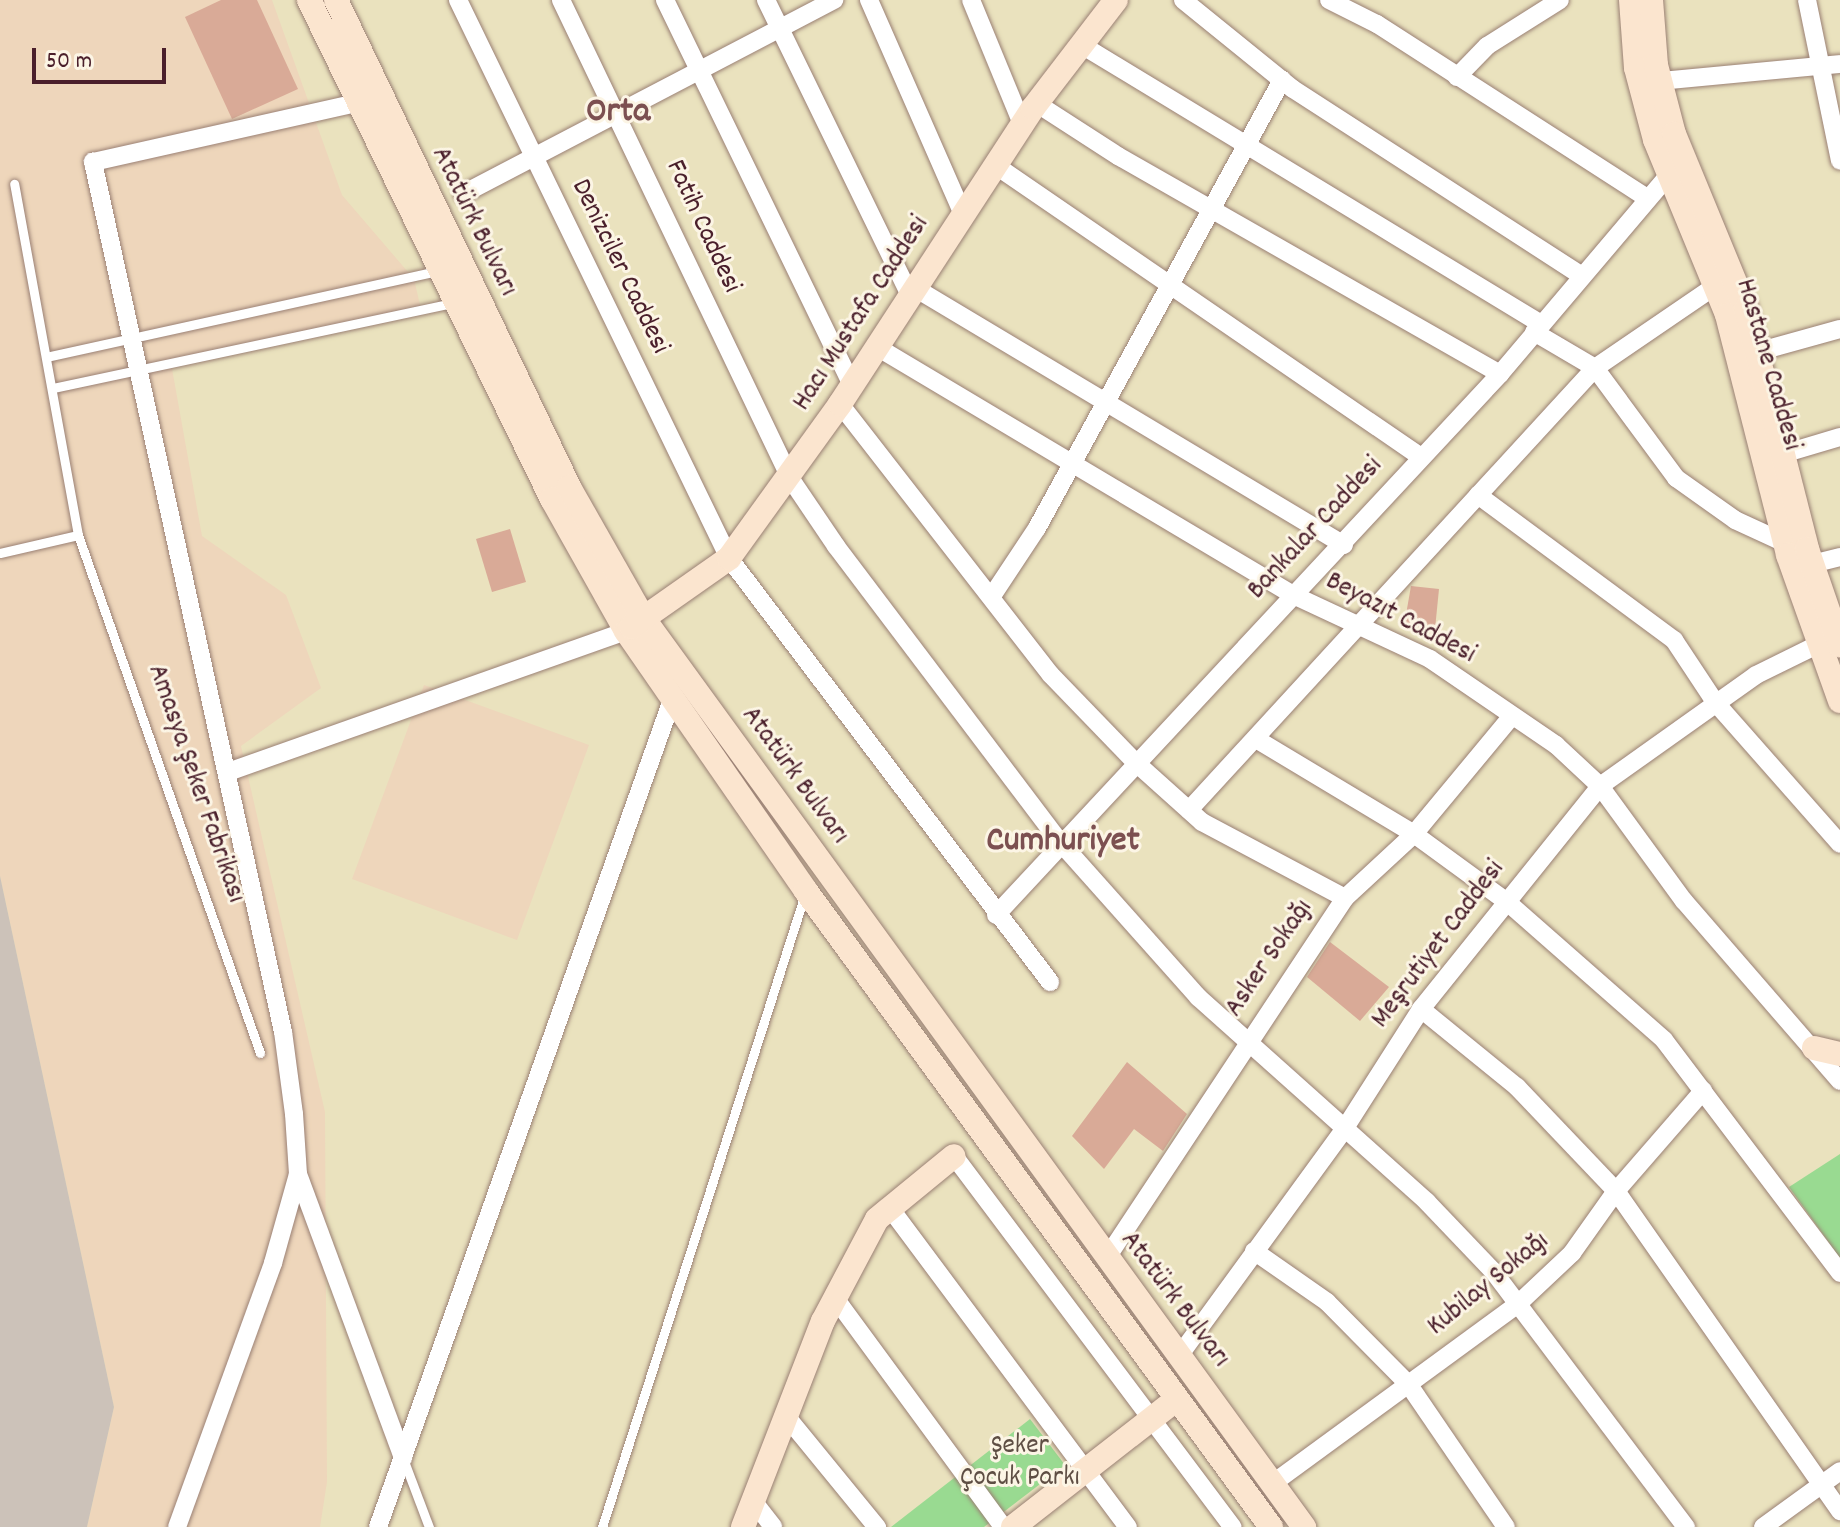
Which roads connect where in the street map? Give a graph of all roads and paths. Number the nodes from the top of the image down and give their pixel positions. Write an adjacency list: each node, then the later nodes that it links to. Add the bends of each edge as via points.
1 (309, 0): 27 (main road, Atatürk Bulvarı)
2 (336, 0): 25 (main road, Atatürk Bulvarı)
3 (458, 0): 31 (street, Denizciler Caddesi)
4 (561, 0): 28 (street, Fatih Caddesi)
5 (665, 0): 21 (street)
6 (766, 0): 17 (street)
7 (834, 0): 17 (street)
8 (869, 0): 39 (street)
9 (971, 0): 29 (street)
10 (1116, 0): 18 (main road, Hacı Mustafa Caddesi)
11 (1183, 0): 23 (street)
12 (1329, 0): 22 (street)
13 (1560, 0): 22 (street, via 1487,46)
14 (1631, 0): 34 (main road, Hastane Caddesi, via 1636,68)
15 (1651, 0): 24 (main road, Hastane Caddesi)
16 (1807, 0): 20 (street)
17 (779, 28): 21 (street); 44 (street)
18 (1080, 44): 26 (main road, Hacı Mustafa Caddesi); 30 (street)
19 (1840, 64): 20 (street)
20 (1819, 66): 24 (street); 32 (street)
21 (700, 70): 28 (street); 56 (street)
22 (1457, 77): 37 (street)
23 (1282, 80): 30 (street); 41 (street)
24 (1660, 81): 50 (main road, Hastane Caddesi, via 1674,134 1746,309)
25 (381, 98): 27 (street); 74 (main road, Atatürk Bulvarı)
26 (1036, 103): 29 (main road, Hacı Mustafa Caddesi); 38 (street)
27 (356, 104): 40 (main road, Atatürk Bulvarı); 48 (street, via 93,162)
28 (617, 113): 31 (street); 62 (street, Fatih Caddesi)
29 (1022, 124): 33 (main road, Hacı Mustafa Caddesi)
30 (1244, 148): 38 (street); 46 (street)
31 (534, 157): 36 (street); 69 (street, Denizciler Caddesi)
32 (1840, 161)
33 (995, 165): 39 (main road, Hacı Mustafa Caddesi); 42 (street)
34 (1669, 175): 37 (street, Bankalar Caddesi); 43 (main road, Hastane Caddesi)
35 (14, 184): 51 (lane, Amasya Şeker Fabrikası)
36 (463, 194)
37 (1647, 198): 41 (street, Bankalar Caddesi)
38 (1210, 209): 42 (street); 54 (street)
39 (963, 214): 44 (main road, Hacı Mustafa Caddesi)
40 (441, 270): 45 (main road, Atatürk Bulvarı); 48 (lane)
41 (1582, 276): 46 (street, Bankalar Caddesi)
42 (1167, 286): 57 (street); 60 (street)
43 (1715, 286): 52 (street); 65 (main road, Hastane Caddesi)
44 (913, 292): 49 (main road, Hacı Mustafa Caddesi); 57 (street)
45 (456, 302): 53 (lane); 74 (main road, Atatürk Bulvarı, via 552,499)
46 (1537, 328): 52 (street); 54 (street, Bankalar Caddesi)
47 (1840, 329): 50 (street)
48 (133, 338): 51 (lane); 53 (street)
49 (877, 347): 56 (main road, Hacı Mustafa Caddesi); 61 (street, Beyazıt Caddesi)
50 (1757, 352): 59 (main road, Hastane Caddesi)
51 (46, 357): 55 (lane, Amasya Şeker Fabrikası)
52 (1595, 368): 63 (street); 65 (street, via 1676,478 1735,520)
53 (140, 369): 55 (lane); 82 (street)
54 (1500, 374): 60 (street, Bankalar Caddesi)
55 (53, 388): 64 (lane, Amasya Şeker Fabrikası)
56 (846, 394): 62 (main road, Hacı Mustafa Caddesi); 72 (street)
57 (1103, 402): 61 (street); 66 (street)
58 (1840, 437): 59 (street)
59 (1783, 454): 70 (main road, Hastane Caddesi)
60 (1421, 457): 66 (street, Bankalar Caddesi)
61 (1069, 464): 71 (street, Beyazıt Caddesi); 72 (street, via 1037,528)
62 (790, 478): 69 (main road, Hacı Mustafa Caddesi); 86 (street, Fatih Caddesi)
63 (1478, 495): 73 (street); 78 (street, via 1674,640)
64 (78, 535): 67 (lane); 96 (lane, Amasya Şeker Fabrikası)
65 (1785, 543): 75 (main road, Hastane Caddesi)
66 (1344, 545): 71 (street, Bankalar Caddesi)
67 (0, 553)
68 (1840, 557): 70 (street)
69 (729, 558): 74 (main road, Hacı Mustafa Caddesi); 91 (street, Denizciler Caddesi)
70 (1812, 564): 75 (main road, Hastane Caddesi)
71 (1293, 595): 73 (street, Beyazıt Caddesi); 81 (street, Bankalar Caddesi)
72 (992, 596): 81 (street, via 1051,675)
73 (1356, 624): 79 (street, Beyazıt Caddesi, via 1430,659); 80 (street)
74 (635, 625): 76 (main road, Atatürk Bulvarı); 82 (street); 106 (main road, Atatürk Bulvarı)
75 (1829, 644): 77 (main road, Hastane Caddesi); 78 (street, Meşrutiyet Caddesi)
76 (673, 697): 88 (main road, Atatürk Bulvarı); 115 (street)
77 (1840, 701)
78 (1715, 702): 83 (street, Meşrutiyet Caddesi); 87 (street)
79 (1512, 716): 83 (street, Beyazıt Caddesi, via 1556,745); 85 (street, Asker Sokağı)
80 (1256, 739): 84 (street); 85 (street)
81 (1134, 761): 84 (street); 86 (street, Bankalar Caddesi)
82 (228, 772): 102 (street, via 283,1032)
83 (1600, 786): 90 (street, Meşrutiyet Caddesi); 95 (street, Beyazıt Caddesi, via 1684,901)
84 (1189, 810): 89 (street)
85 (1414, 834): 89 (street, Asker Sokağı); 90 (street)
86 (1060, 842): 91 (street, Bankalar Caddesi); 94 (street, Fatih Caddesi)
87 (1840, 844)
88 (806, 891): 112 (main road, Atatürk Bulvarı); 125 (lane)
89 (1345, 898): 94 (street, Asker Sokağı)
90 (1506, 901): 93 (street, Meşrutiyet Caddesi); 99 (street, via 1664,1040)
91 (996, 915): 92 (street, Denizciler Caddesi)
92 (1050, 982)
93 (1421, 1009): 100 (street, Meşrutiyet Caddesi); 103 (street, via 1517,1087)
94 (1246, 1043): 100 (street, Fatih Caddesi); 106 (street, Asker Sokağı)
95 (1814, 1048): 97 (main road); 98 (street, Beyazıt Caddesi)
96 (260, 1053)
97 (1840, 1054)
98 (1840, 1081)
99 (1703, 1091): 103 (street, Kubilay Sokağı); 107 (street)
100 (1345, 1128): 105 (street, Meşrutiyet Caddesi); 109 (street, Fatih Caddesi, via 1427,1202)
101 (954, 1156): 104 (main road); 114 (street)
102 (298, 1174): 115 (street); 122 (street, via 273,1263)
103 (1616, 1191): 109 (street, Kubilay Sokağı, via 1572,1253); 119 (street)
104 (890, 1208): 108 (main road, via 877,1219); 116 (street)
105 (1254, 1251): 110 (street, Meşrutiyet Caddesi); 111 (street, via 1327,1302)
106 (1106, 1259): 110 (main road, Atatürk Bulvarı)
107 (1840, 1273)
108 (835, 1298): 113 (main road); 129 (street)
109 (1519, 1303): 111 (street, Kubilay Sokağı); 136 (street, Fatih Caddesi)
110 (1179, 1356): 118 (main road, Atatürk Bulvarı)
111 (1409, 1385): 118 (street, Kubilay Sokağı); 135 (street)
112 (1177, 1399): 114 (main road); 133 (main road, Atatürk Bulvarı)
113 (786, 1416): 120 (main road); 128 (street)
114 (1152, 1418): 116 (main road); 132 (street)
115 (403, 1458): 123 (street); 124 (lane)
116 (1085, 1470): 130 (main road); 131 (street)
117 (1840, 1471): 119 (street)
118 (1272, 1484): 134 (main road, Atatürk Bulvarı)
119 (1821, 1485): 121 (street); 137 (street)
120 (753, 1501): 126 (main road); 127 (street)
121 (1840, 1511)
122 (177, 1527)
123 (378, 1527)
124 (429, 1527)
125 (602, 1527)
126 (743, 1527)
127 (773, 1527)
128 (877, 1527)
129 (1003, 1527)
130 (1013, 1527)
131 (1128, 1527)
132 (1233, 1527)
133 (1271, 1527)
134 (1304, 1527)
135 (1506, 1527)
136 (1686, 1527)
137 (1763, 1527)

